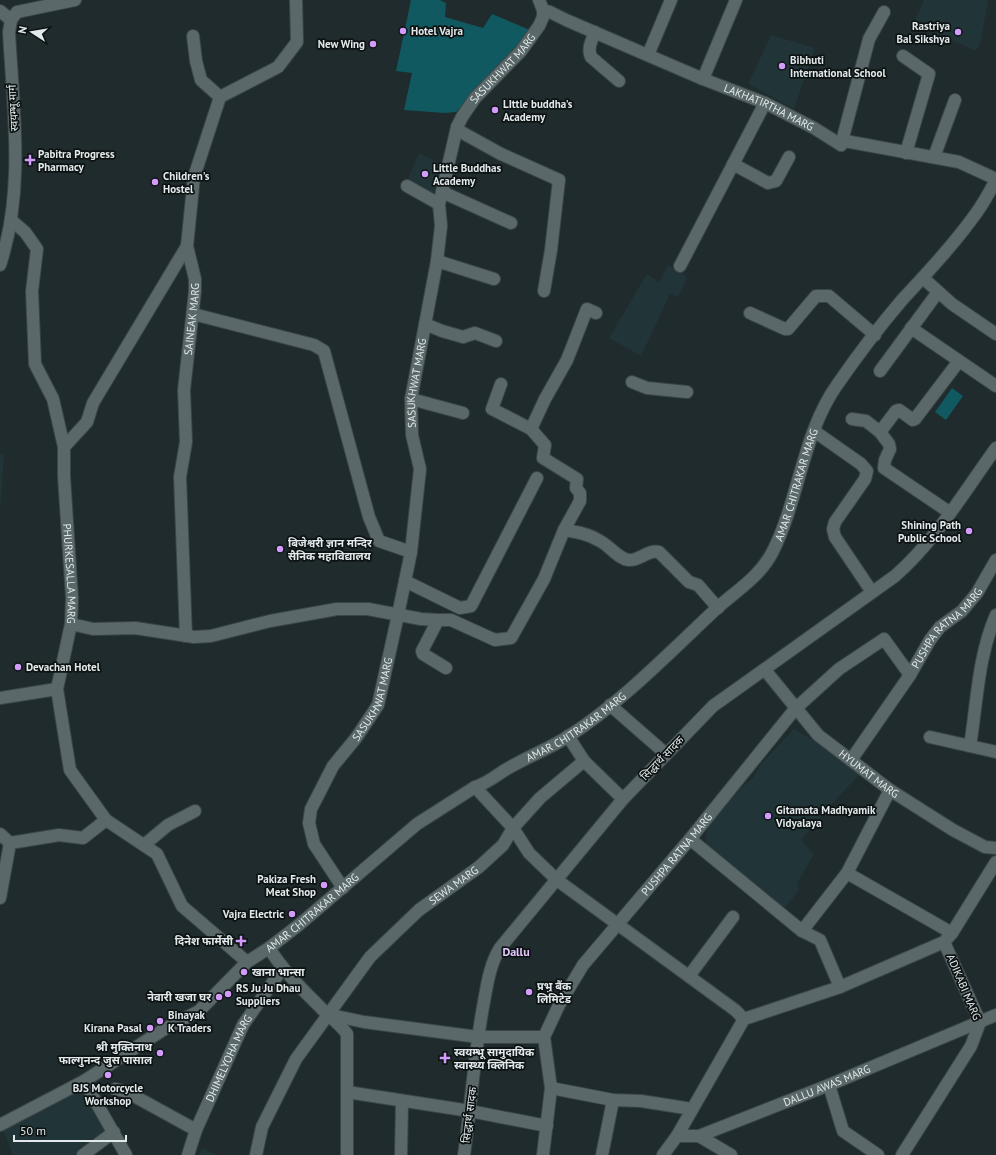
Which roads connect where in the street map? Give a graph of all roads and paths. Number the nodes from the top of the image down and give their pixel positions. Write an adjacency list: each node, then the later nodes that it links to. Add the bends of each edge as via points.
1 (75, 0): 8 (street, via 17,12)
2 (296, 0): 15 (street, via 297,42 278,67)
3 (671, 0): 11 (street)
4 (736, 0): 13 (street)
5 (541, 5): 9 (street, LAKHATIRTHA MARG, via 550,12); 18 (street, SASUKHWAT MARG, via 543,17 539,26 521,51 475,98 462,116)
6 (0, 11): 8 (street)
7 (884, 12): 19 (street, via 869,39)
8 (11, 20): 28 (street, स्वयम्भू मार्ग, via 9,32 16,148)
9 (595, 32): 11 (street, LAKHATIRTHA MARG); 14 (street, via 590,45 591,57)
10 (193, 36): 15 (street, via 201,80)
11 (648, 55): 13 (street, LAKHATIRTHA MARG)
12 (903, 56): 20 (street, via 929,74)
13 (703, 79): 17 (street, LAKHATIRTHA MARG)
14 (620, 81)
15 (220, 97): 30 (street, SAINEAK MARG, via 194,177)
16 (955, 100): 22 (street)
17 (765, 103): 19 (street, LAKHATIRTHA MARG); 23 (street)
18 (458, 127): 26 (street, SASUKHWAT MARG); 36 (street, via 461,132 501,154 559,180)
19 (841, 145): 20 (street, via 845,140)
20 (906, 153): 22 (street)
21 (789, 157): 23 (street, via 776,181 768,183)
22 (934, 157): 24 (street, via 959,162)
23 (733, 164): 33 (street)
24 (996, 180): 34 (street, AMAR CHITRAKAR MARG, via 978,211)
25 (407, 186): 27 (street)
26 (442, 192): 27 (street, SASUKHWAT MARG); 29 (street)
27 (439, 204): 31 (street, SASUKHWAT MARG, via 442,226)
28 (11, 220): 32 (street, स्वयम्भू मार्ग); 58 (street, PHURKESALLA MARG, via 25,232 37,249 32,291 35,364 53,399)
29 (512, 222)
30 (187, 246): 40 (street, SAINEAK MARG, via 195,279); 58 (street, via 93,403 87,422)
31 (437, 261): 35 (street); 41 (street, SASUKHWAT MARG)
32 (0, 265)
33 (680, 266)
34 (924, 278): 37 (street); 43 (street, AMAR CHITRAKAR MARG)
35 (494, 279)
36 (544, 291)
37 (938, 292): 42 (street); 44 (street)
38 (596, 312): 55 (street, via 587,310 567,360)
39 (750, 313): 43 (street, via 785,329 816,296 829,296)
40 (193, 314): 65 (street, via 314,345 324,351 369,517 379,541); 74 (street, SAINEAK MARG, via 184,390 186,442 180,477)
41 (425, 324): 45 (street, via 462,337 475,333); 52 (street, SASUKHWAT MARG)
42 (911, 328): 46 (street); 47 (street)
43 (875, 334): 56 (street, AMAR CHITRAKAR MARG, via 836,387)
44 (996, 334)
45 (496, 340)
46 (960, 361): 50 (street); 57 (street, via 915,419 896,410)
47 (880, 371)
48 (632, 382): 51 (street, via 647,388)
49 (501, 384): 55 (street, via 492,409)
50 (996, 386)
51 (687, 392)
52 (411, 399): 53 (street); 65 (street, SASUKHWAT MARG, via 412,435 420,469)
53 (463, 413)
54 (852, 419): 57 (street, via 866,421)
55 (531, 429): 64 (street, via 545,446 543,458 577,479 576,488 581,497)
56 (814, 431): 61 (street); 69 (street, AMAR CHITRAKAR MARG, via 797,489 773,552 749,584)
57 (880, 432): 60 (street, via 890,449)
58 (64, 447): 73 (street, PHURKESALLA MARG, via 72,598)
59 (996, 448): 63 (street, सिद्धार्थ सादक)
60 (884, 468): 61 (street); 63 (street)
61 (867, 471): 68 (street, via 865,479 832,529)
62 (537, 478): 67 (street, via 471,606 460,608)
63 (949, 512): 68 (street, सिद्धार्थ सादक, via 913,560)
64 (564, 530): 69 (street, via 601,541 625,559 659,552 690,582 698,585); 72 (street, via 544,579 511,638 495,640 451,620)
65 (411, 552): 67 (street, SASUKHWAT MARG)
66 (996, 560): 77 (street, PUSHPA RATNA MARG, via 970,602 940,627 930,640)
67 (404, 581): 70 (street, SASUKHWAT MARG)
68 (872, 592): 76 (street, सिद्धार्थ सादक)
69 (718, 608): 80 (street, AMAR CHITRAKAR MARG, via 669,655)
70 (398, 615): 72 (street); 74 (street, via 368,609 337,609 270,621 211,636); 103 (street, SASUKHWAT MARG, via 378,705 356,738 332,766 311,809 309,823 314,844)
71 (996, 615): 84 (street, via 981,670)
72 (438, 620): 75 (street, via 422,651)
73 (71, 624): 74 (street, via 93,629 135,628); 78 (street, PHURKESALLA MARG)
74 (186, 636)
75 (446, 668)
76 (765, 670): 81 (street, HYUMAT MARG); 86 (street, सिद्धार्थ सादक, via 713,706)
77 (910, 675): 81 (street, PUSHPA RATNA MARG, via 884,639 839,670); 87 (street, PUSHPA RATNA MARG)
78 (57, 689): 79 (street); 93 (street, PHURKESALLA MARG, via 70,770)
79 (0, 698)
80 (610, 705): 82 (street, AMAR CHITRAKAR MARG); 86 (street)
81 (795, 709): 87 (street, HYUMAT MARG, via 818,736); 96 (street, PUSHPA RATNA MARG)
82 (568, 736): 88 (street); 89 (street, AMAR CHITRAKAR MARG)
83 (930, 737): 84 (street)
84 (970, 746): 85 (street)
85 (996, 752)
86 (666, 754): 91 (street, सिद्धार्थ सादक)
87 (851, 760): 90 (street, HYUMAT MARG)
88 (584, 762): 91 (street); 94 (street, SEWA MARG, via 540,798)
89 (475, 787): 94 (street); 103 (street, AMAR CHITRAKAR MARG, via 417,824)
90 (890, 790): 99 (street, HYUMAT MARG, via 953,830 985,847); 101 (street)
91 (623, 799): 102 (street, सिद्धार्थ सादक)
92 (195, 811): 98 (street, via 168,824)
93 (106, 820): 97 (street, via 83,838 59,835); 98 (street, PHURKESALLA MARG)
94 (513, 828): 102 (street, via 528,853); 114 (street, SEWA MARG, via 503,845 479,867 419,910 370,957)
95 (0, 834): 97 (street)
96 (690, 840): 106 (street, PUSHPA RATNA MARG); 107 (street)
97 (10, 843): 104 (street)
98 (144, 845): 110 (street, PHURKESALLA MARG, via 157,854 182,906)
99 (996, 848)
100 (996, 862): 108 (street)
101 (847, 873): 107 (street); 108 (street)
102 (557, 880): 106 (street); 118 (street, सिद्धार्थ सादक, via 500,948 494,959)
103 (343, 888): 109 (street, AMAR CHITRAKAR MARG)
104 (0, 898)
105 (733, 917): 112 (street)
106 (618, 924): 112 (street); 119 (street, PUSHPA RATNA MARG, via 584,964 559,1005)
107 (802, 931): 113 (street, via 820,940)
108 (948, 937): 113 (street); 117 (street, ADIKABI MARG)
109 (269, 948): 110 (street, AMAR CHITRAKAR MARG); 111 (street)
110 (246, 962): 120 (street, AMAR CHITRAKAR MARG, via 199,1012 166,1028)
111 (282, 968): 114 (street); 131 (street, DHIMELYOHA MARG, via 243,1025)
112 (690, 976): 116 (street)
113 (840, 987): 116 (street)
114 (327, 1014): 118 (street, via 364,1022); 124 (street, via 340,1024 346,1034); 138 (street, SEWA MARG, via 296,1059 262,1127)
115 (996, 1015): 117 (street, DALLU AWAS MARG)
116 (744, 1019): 127 (street)
117 (980, 1022): 121 (street, DALLU AWAS MARG); 147 (street, ADIKABI MARG, via 971,1046)
118 (478, 1037): 119 (street); 128 (street, सिद्धार्थ सादक)
119 (544, 1037): 122 (street)
120 (84, 1081): 129 (street, AMAR CHITRAKAR MARG); 132 (street)
121 (829, 1085): 134 (street, DALLU AWAS MARG); 146 (street, via 843,1131)
122 (551, 1088): 125 (street); 130 (street)
123 (115, 1089): 131 (street, via 125,1091)
124 (347, 1092): 126 (street); 139 (street)
125 (613, 1100): 127 (street, via 641,1101); 143 (street)
126 (402, 1102): 128 (street); 140 (street)
127 (692, 1109): 133 (street)
128 (470, 1111): 130 (street); 141 (street, सिद्धार्थ सादक)
129 (0, 1125)
130 (547, 1126): 142 (street)
131 (196, 1130): 137 (street, DHIMELYOHA MARG)
132 (114, 1132): 135 (street); 136 (street)
133 (677, 1136): 134 (street, DALLU AWAS MARG); 144 (street)
134 (699, 1136): 145 (street)
135 (83, 1155)
136 (126, 1155)
137 (188, 1155)
138 (256, 1155)
139 (347, 1155)
140 (401, 1155)
141 (464, 1155)
142 (543, 1155)
143 (602, 1155)
144 (663, 1155)
145 (731, 1155)
146 (878, 1155)
147 (902, 1155)

